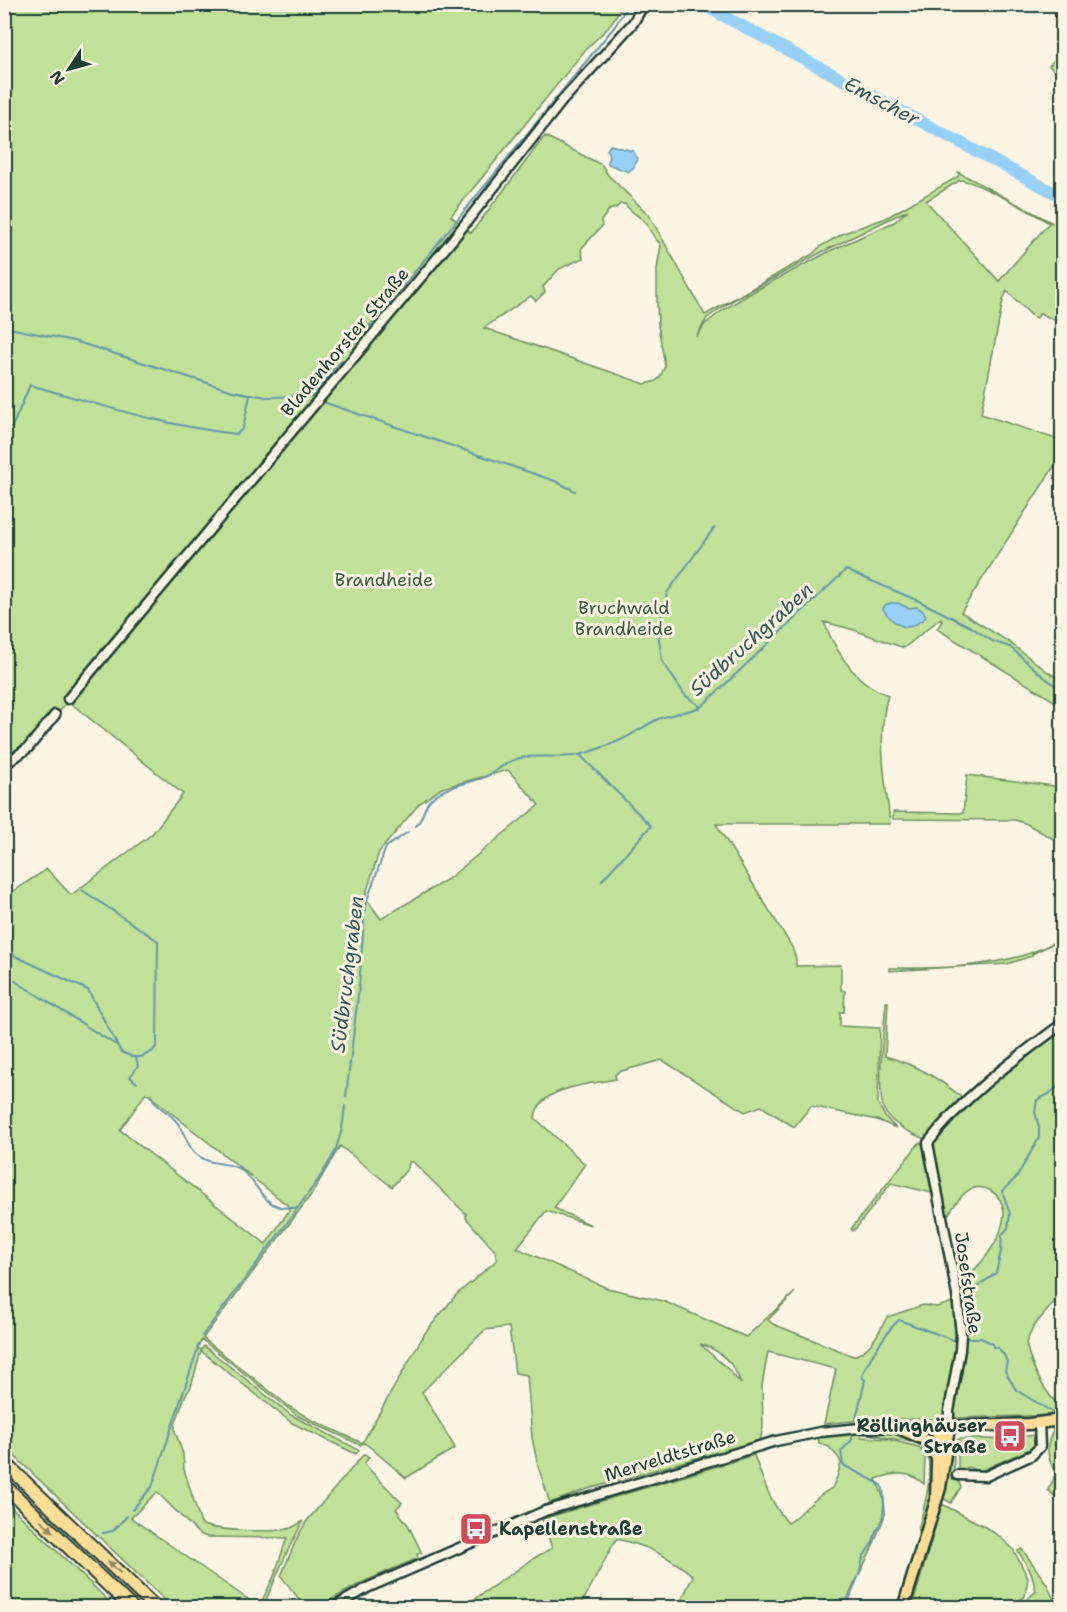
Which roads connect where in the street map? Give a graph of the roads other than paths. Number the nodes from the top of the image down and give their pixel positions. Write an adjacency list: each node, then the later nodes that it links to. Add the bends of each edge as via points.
1 (644, 4): 2 (street, Bladenhorster Straße, via 633,23 562,101 453,239)
2 (68, 699)
3 (55, 715): 4 (street, via 28,748)
4 (4, 765)
5 (1062, 1024): 9 (street, Josefstraße, via 987,1083 928,1143 957,1295 960,1334 949,1412)
6 (1062, 1420): 7 (main road, Merveldtstraße)
7 (1039, 1423): 9 (main road, Merveldtstraße); 12 (street, via 1040,1447 1032,1455 986,1476)
8 (896, 1427): 9 (street, Merveldtstraße); 10 (main road, via 926,1440); 17 (street, Merveldtstraße, via 820,1432 776,1441 545,1511 369,1587)
9 (943, 1427): 10 (main road); 14 (main road, via 944,1467)
10 (937, 1458): 14 (main road)
11 (4, 1461): 16 (highway, one-way to 11)
12 (957, 1475)
13 (4, 1485): 15 (highway, one-way to 15)
14 (936, 1500): 18 (main road)
15 (132, 1608)
16 (156, 1608)
17 (332, 1608)
18 (903, 1608)

